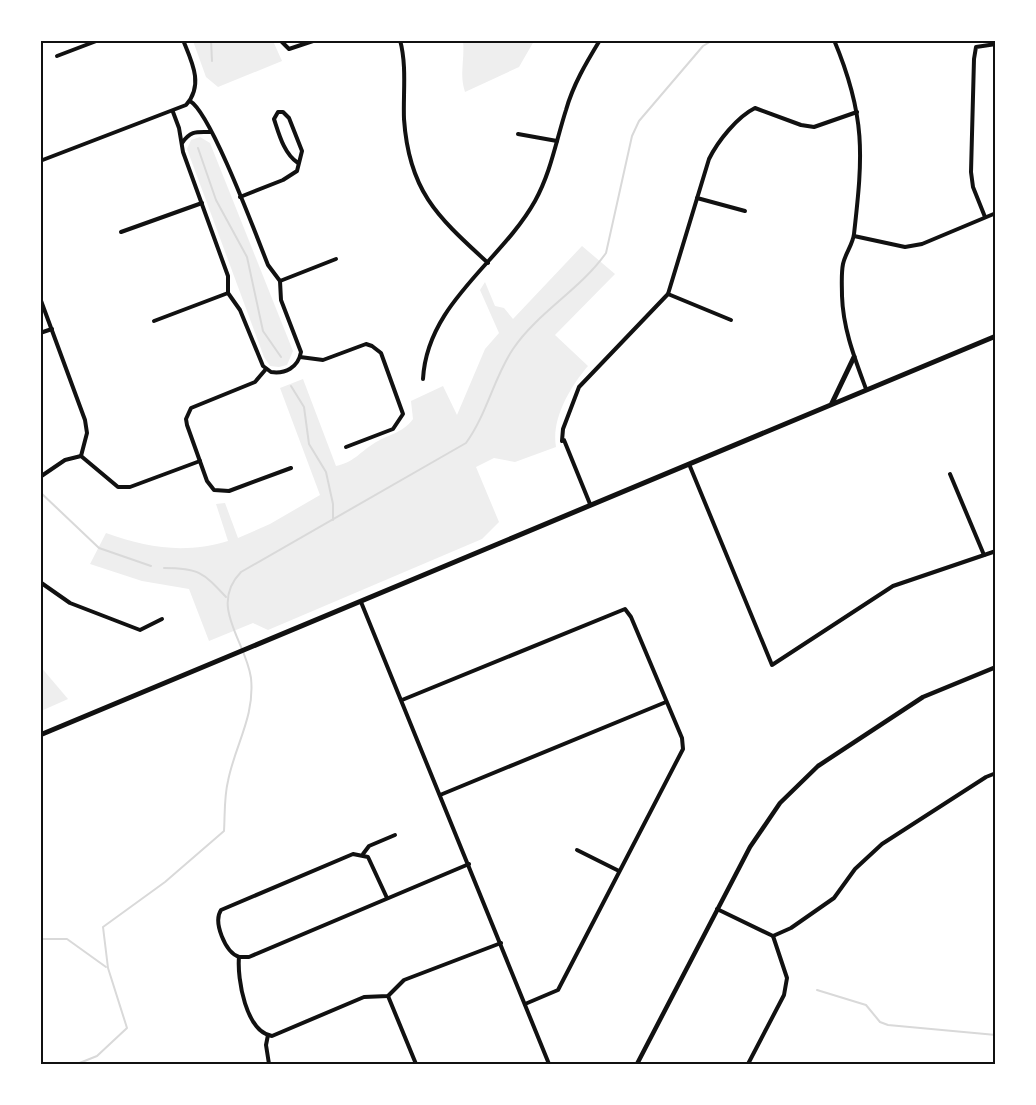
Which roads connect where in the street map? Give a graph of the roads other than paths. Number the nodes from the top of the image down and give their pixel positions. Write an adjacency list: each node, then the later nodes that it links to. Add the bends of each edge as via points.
1 (99, 40): 9 (street)
2 (183, 40): 10 (street, via 196,78)
3 (280, 40): 4 (street, via 289,49)
4 (316, 40)
5 (400, 40): 32 (street, via 407,141 422,191 435,213)
6 (600, 40): 19 (street, via 575,84)
7 (834, 40): 12 (street)
8 (996, 44): 28 (street, via 976,47 974,59 971,172)
9 (57, 56)
10 (190, 101): 11 (street); 13 (street, via 198,107)
11 (173, 112): 14 (street); 21 (street)
12 (857, 112): 24 (street, via 814,127 755,108 714,148); 30 (street, via 861,156)
13 (202, 118): 15 (street); 16 (street)
14 (179, 128): 17 (street); 20 (street)
15 (197, 130): 16 (street); 17 (street)
16 (211, 132): 23 (street)
17 (192, 133): 20 (street)
18 (518, 134): 19 (street)
19 (557, 141): 32 (street, via 535,200 511,238)
20 (182, 144): 25 (street)
21 (40, 161)
22 (298, 163): 22 (street, via 288,154 276,125 278,112 289,118 302,151); 23 (street, via 292,175)
23 (240, 197): 33 (street, via 268,265)
24 (697, 198): 26 (street); 35 (street)
25 (202, 203): 29 (street); 34 (street, via 228,276)
26 (745, 211)
27 (996, 213): 28 (street)
28 (985, 218): 30 (street, via 905,247)
29 (121, 232)
30 (854, 236): 43 (street, via 843,264 842,298)
31 (336, 259): 33 (street)
32 (488, 263): 45 (street, via 450,305 439,324 424,363)
33 (280, 281): 42 (street, via 281,300 300,346)
34 (228, 293): 38 (street); 44 (street, via 240,310)
35 (668, 294): 37 (street); 55 (street, via 579,387 563,429 562,441)
36 (40, 298): 39 (street)
37 (731, 320)
38 (154, 321)
39 (52, 329): 40 (street); 49 (street, via 85,420 87,433)
40 (40, 333)
41 (996, 336): 46 (main road)
42 (300, 357): 44 (street, via 294,367 283,373); 48 (street, via 323,360 366,344 381,353 403,409 402,420 393,429)
43 (854, 357): 46 (street); 47 (main road)
44 (266, 369): 50 (street, via 255,382 191,408 187,424)
45 (423, 379)
46 (866, 389): 47 (main road)
47 (832, 403): 51 (main road)
48 (346, 447)
49 (81, 456): 50 (street, via 118,487 130,487); 54 (street, via 66,460)
50 (200, 461): 52 (street, via 214,490 229,490)
51 (689, 464): 55 (main road); 57 (street, via 772,665 893,586)
52 (291, 468)
53 (950, 474): 57 (street)
54 (40, 477)
55 (590, 504): 59 (main road)
56 (996, 551): 57 (street)
57 (984, 555)
58 (40, 582): 60 (street, via 70,603 140,630)
59 (361, 602): 62 (street); 64 (main road)
60 (162, 619)
61 (996, 667): 73 (street, via 923,697 818,766 780,802 764,824)
62 (402, 700): 63 (street, via 625,609); 66 (street)
63 (666, 702): 66 (street); 71 (street, via 682,738 682,749)
64 (40, 735)
65 (996, 773): 74 (street, via 882,844 834,898)
66 (440, 795): 70 (street)
67 (395, 835): 69 (street, via 369,846)
68 (577, 850): 71 (street)
69 (363, 854): 72 (street, via 371,862); 76 (street, via 353,854 221,910 218,924 231,952)
70 (469, 864): 72 (street); 75 (street)
71 (619, 871): 78 (street, via 558,990)
72 (387, 898): 76 (street, via 249,957)
73 (717, 909): 74 (street); 83 (street)
74 (773, 936): 84 (street, via 787,978 784,996)
75 (501, 943): 77 (street, via 404,981); 78 (street)
76 (239, 957): 79 (street, via 244,1000 256,1027)
77 (388, 996): 79 (street, via 364,997); 81 (street)
78 (525, 1004): 82 (street)
79 (268, 1035): 80 (street)
80 (269, 1065)
81 (416, 1065)
82 (549, 1065)
83 (637, 1065)
84 (748, 1065)

